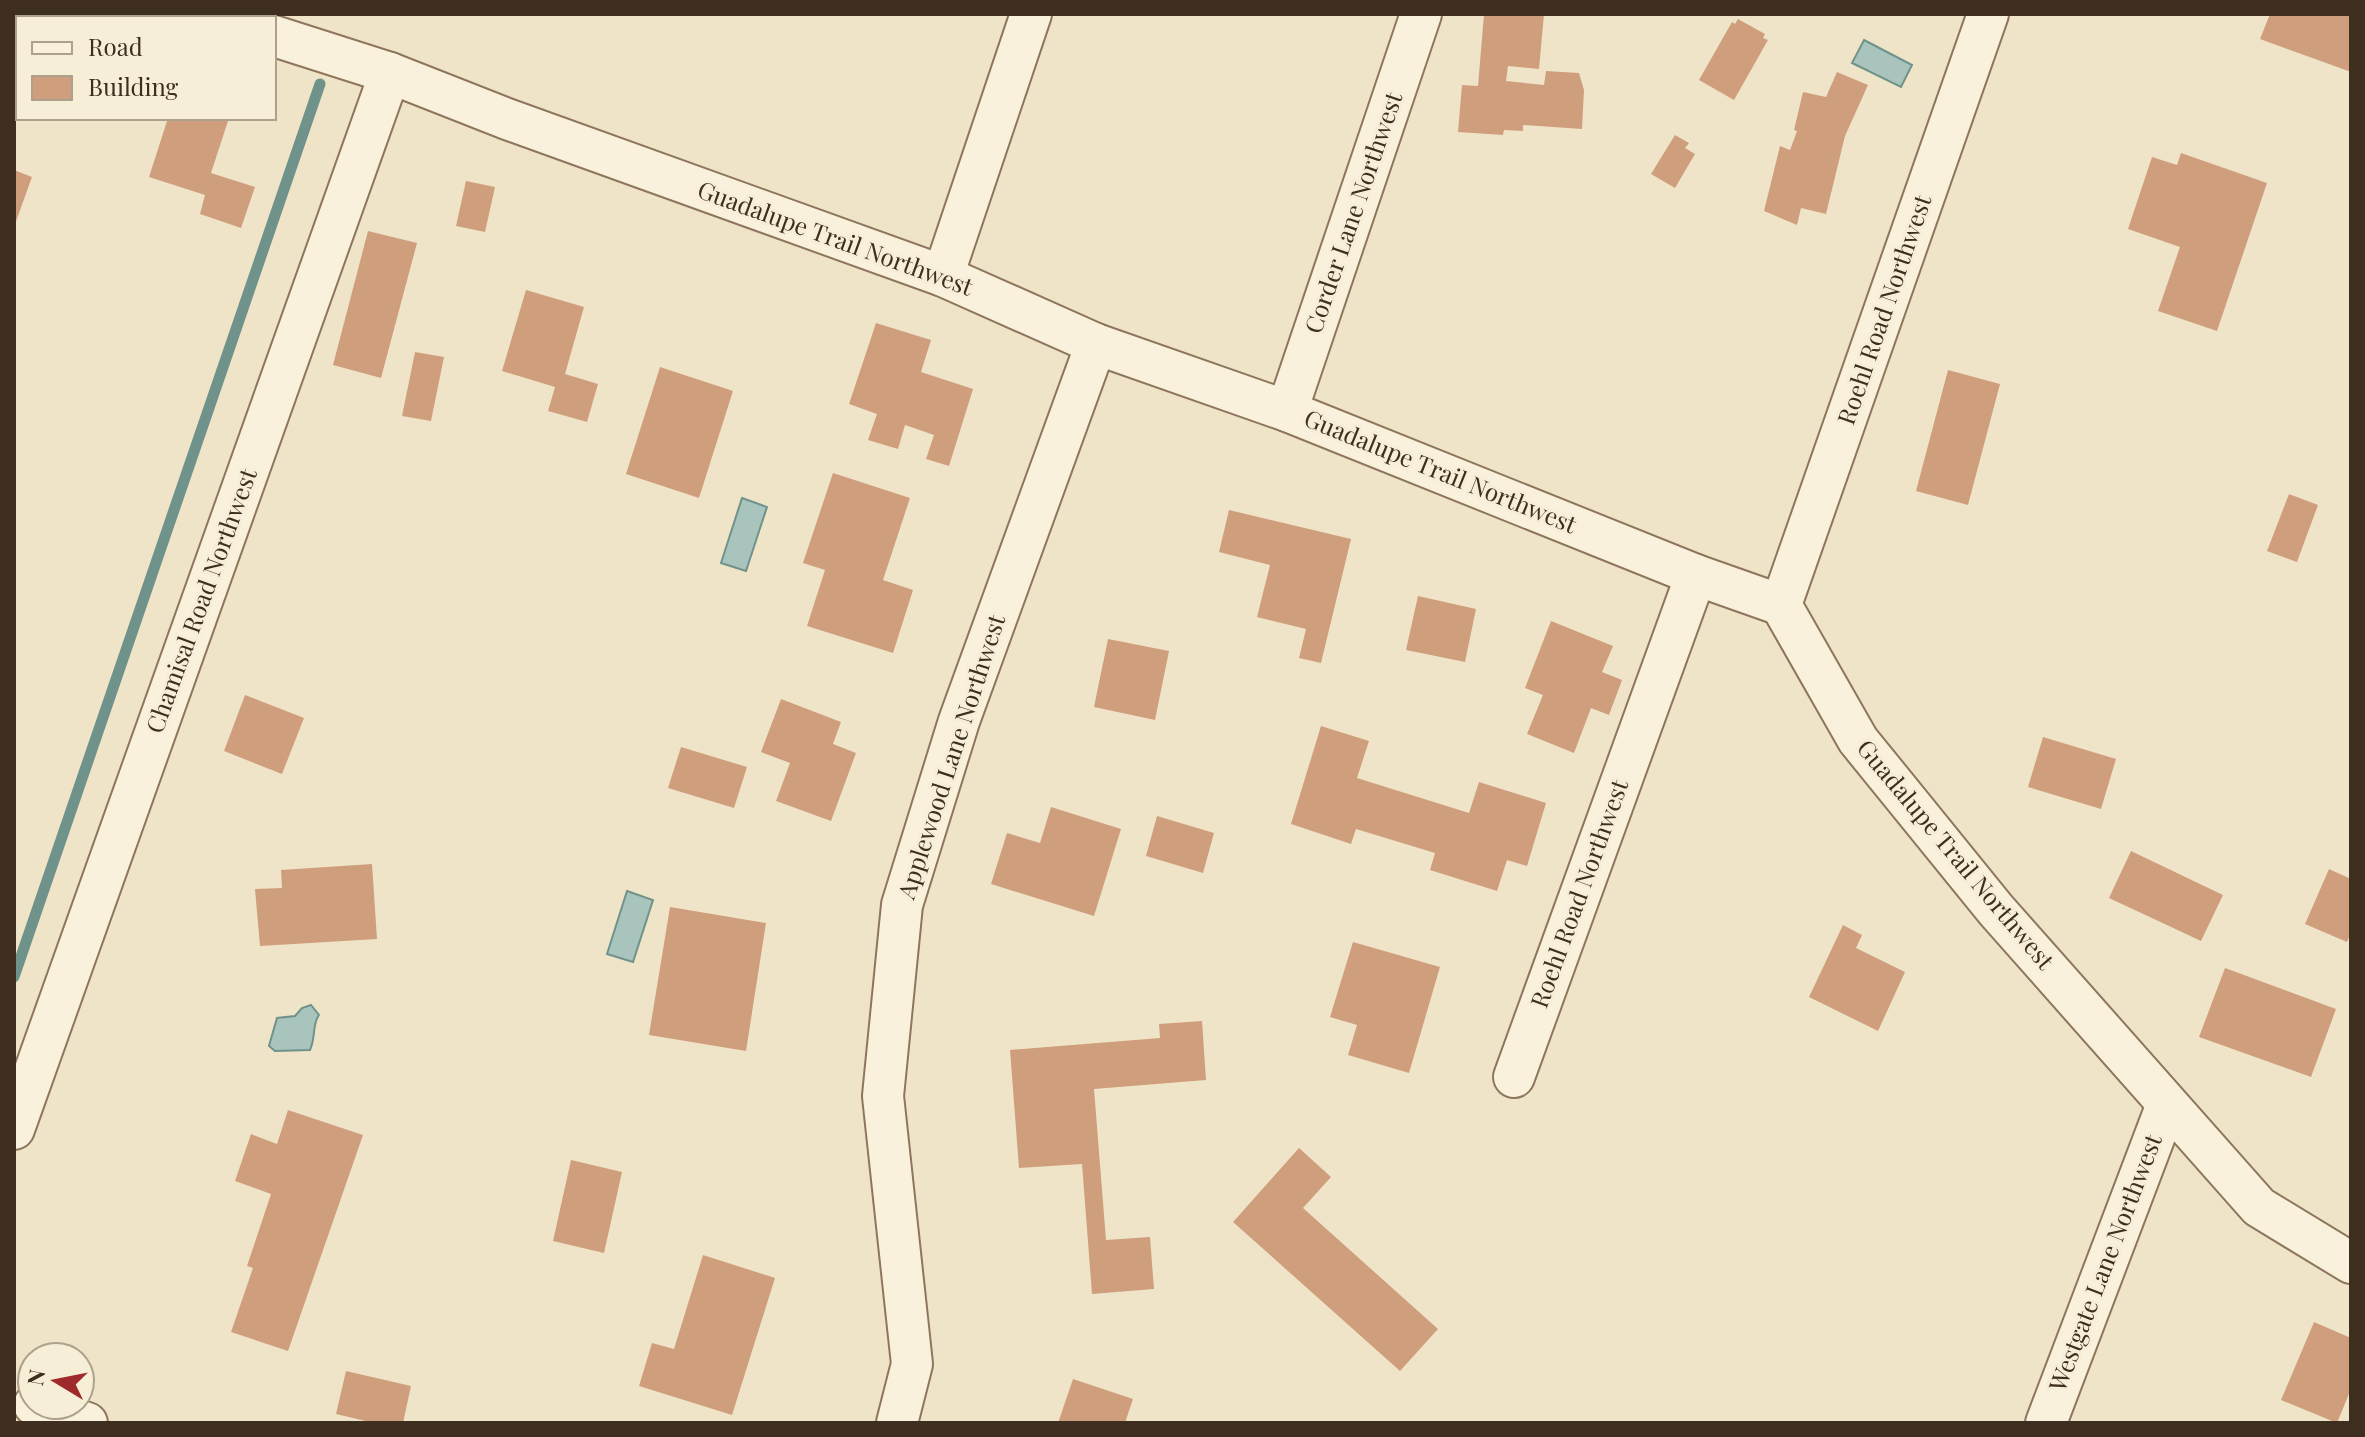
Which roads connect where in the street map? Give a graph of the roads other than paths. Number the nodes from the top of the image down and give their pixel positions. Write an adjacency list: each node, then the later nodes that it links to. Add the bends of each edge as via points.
1 (1031, 14): 6 (street)
2 (1421, 14): 8 (street, Corder Lane Northwest)
3 (1988, 14): 10 (street, Roehl Road Northwest)
4 (276, 37): 5 (street, Guadalupe Trail Northwest)
5 (390, 73): 6 (street, Guadalupe Trail Northwest); 13 (street, Chamisal Road Northwest)
6 (943, 276): 7 (street, Guadalupe Trail Northwest)
7 (1096, 344): 8 (street, Guadalupe Trail Northwest); 15 (street, Applewood Lane Northwest, via 959,721 902,905 883,1096 912,1364)
8 (1287, 411): 9 (street, Guadalupe Trail Northwest)
9 (1696, 575): 10 (street, Guadalupe Trail Northwest); 11 (street, Roehl Road Northwest)
10 (1781, 605): 12 (street, Guadalupe Trail Northwest, via 1858,740 1996,910)
11 (1514, 1077)
12 (2167, 1104): 14 (street, Guadalupe Trail Northwest, via 2259,1207); 16 (street, Westgate Lane Northwest)
13 (14, 1129)
14 (2351, 1263)
15 (897, 1423)
16 (2046, 1423)

